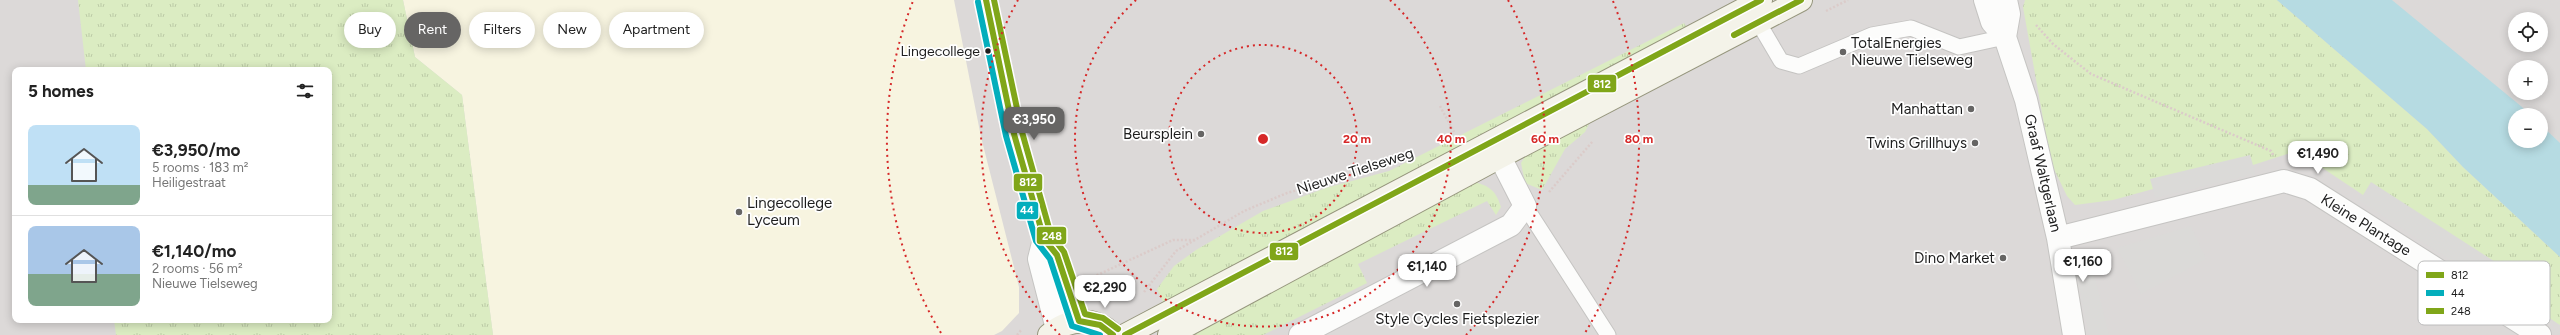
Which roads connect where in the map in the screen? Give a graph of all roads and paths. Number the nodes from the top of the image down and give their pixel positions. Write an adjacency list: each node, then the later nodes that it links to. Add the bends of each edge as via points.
1 (986, 0): 18 (street, via 1014,134)
2 (1761, 0): 27 (main road, Nieuwe Tielseweg)
3 (1801, 0): 7 (main road)
4 (1985, 0): 8 (street, Graaf Waltgerlaan, via 1992,22)
5 (2006, 0): 8 (street, via 2010,14)
6 (2032, 20): 15 (path, via 2053,44 2091,74 2271,151)
7 (1758, 22): 8 (lane, via 1781,61 1799,66 1872,35 1911,28 1959,47); 13 (main road)
8 (2005, 37): 17 (street, Graaf Waltgerlaan, via 2026,100)
9 (1440, 106): 11 (path)
10 (1461, 128): 11 (path)
11 (1454, 132): 12 (path)
12 (1449, 135)
13 (1500, 157): 16 (street); 28 (main road)
14 (1391, 163): 19 (path, Nieuwe Tielseweg, via 1287,193 1244,212)
15 (2284, 181): 17 (street); 20 (street, Kleine Plantage, via 2310,190)
16 (1525, 206): 29 (street, via 1511,224); 30 (lane)
17 (2058, 238): 31 (street, Graaf Waltgerlaan)
18 (1044, 239): 21 (street, via 1057,255); 25 (street, via 1039,259)
19 (1196, 240): 21 (path, via 1173,240); 22 (path, Nieuwe Tielseweg, via 1176,251)
20 (2423, 261)
21 (1068, 289): 23 (street)
22 (1142, 295)
23 (1079, 321): 25 (main road); 26 (main road, via 1100,325)
24 (2524, 325): 32 (street, Kleine Plantage)
25 (1053, 332)
26 (1113, 335)
27 (1125, 335)
28 (1169, 335)
29 (1300, 335)
30 (1608, 335)
31 (2074, 335)
32 (2540, 335)

